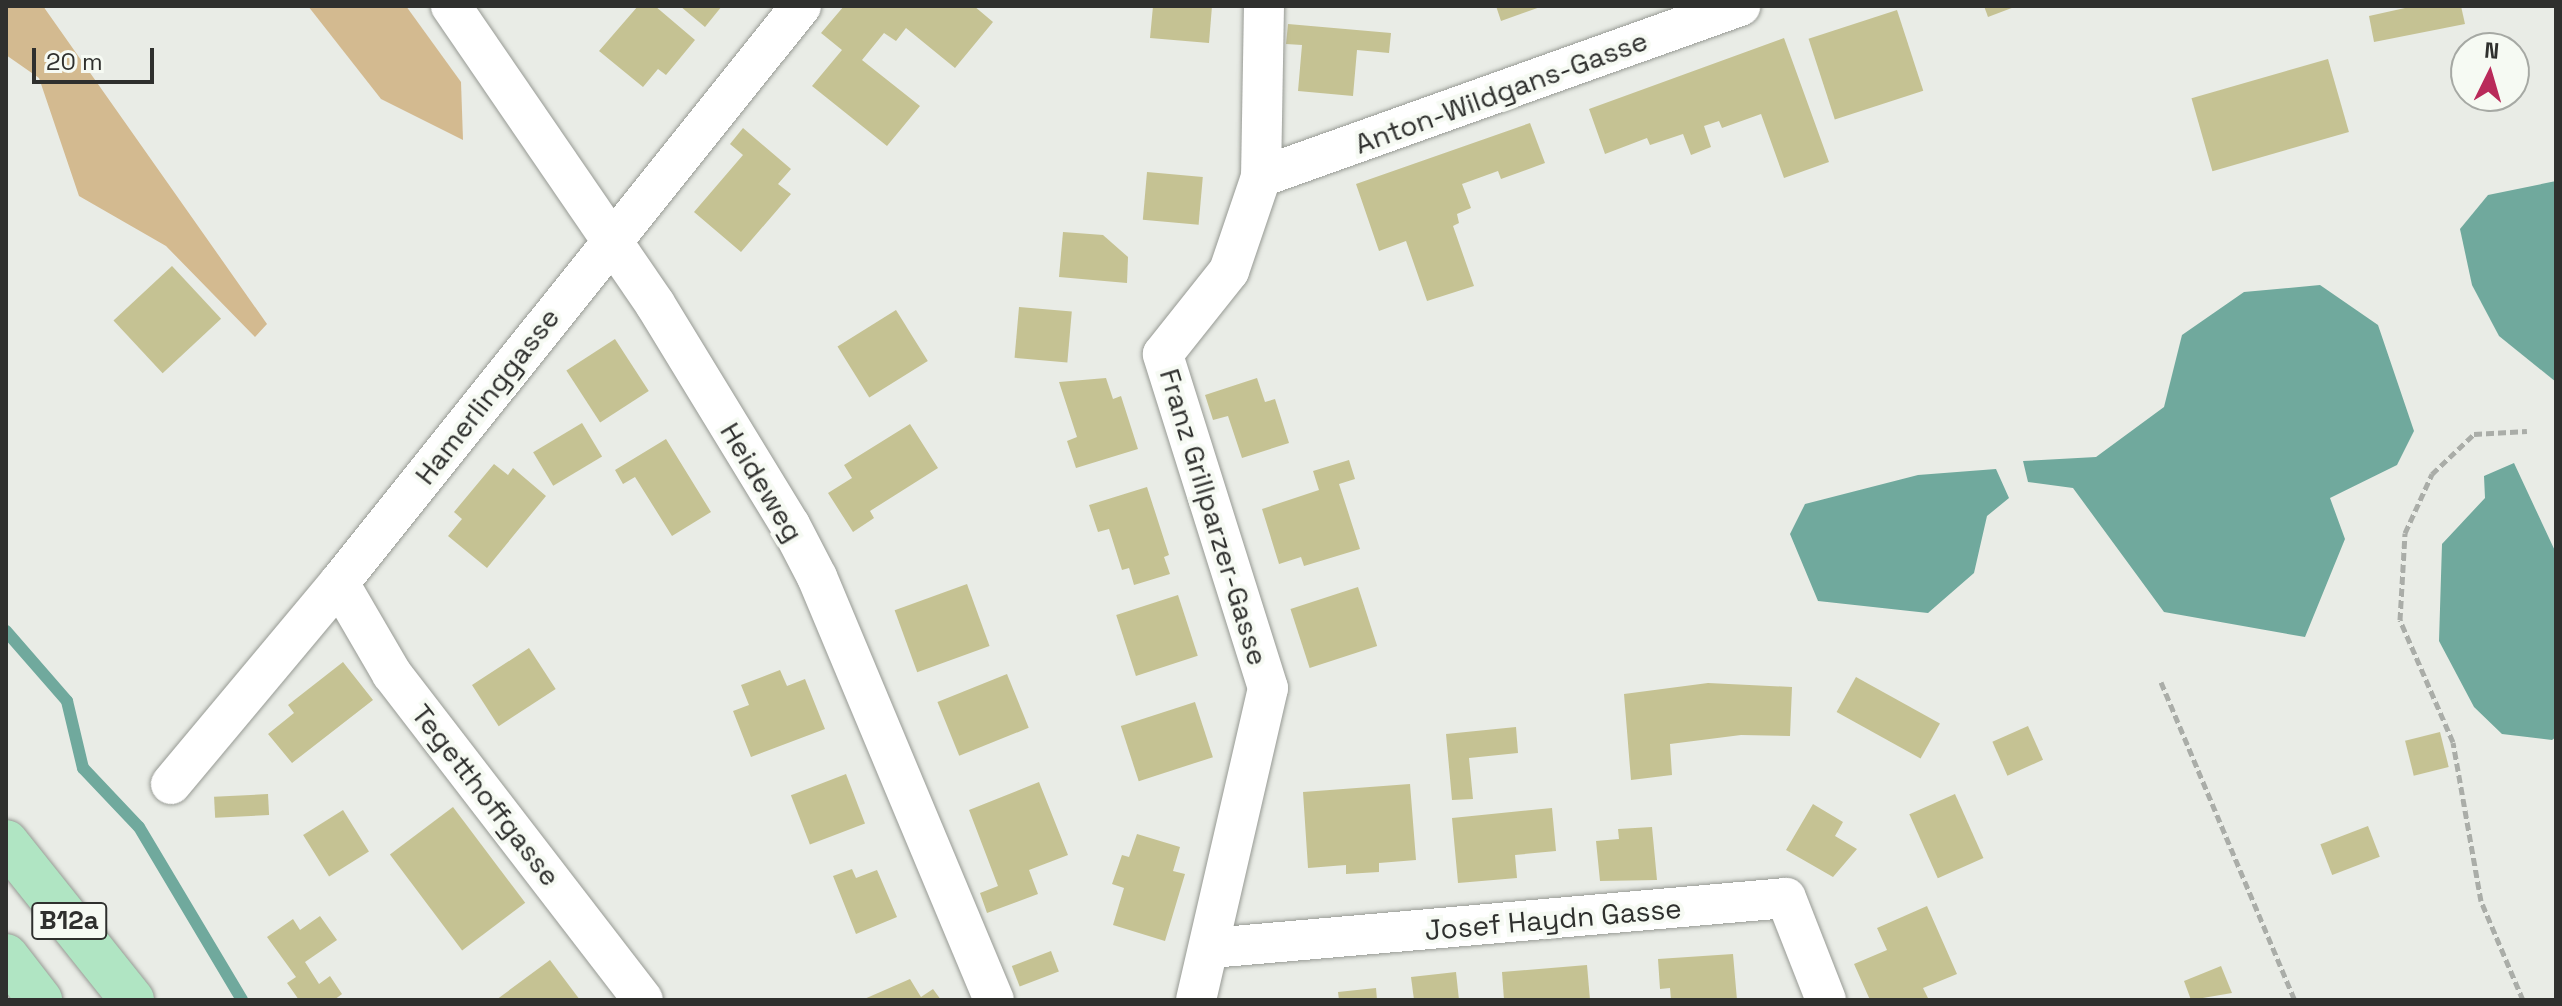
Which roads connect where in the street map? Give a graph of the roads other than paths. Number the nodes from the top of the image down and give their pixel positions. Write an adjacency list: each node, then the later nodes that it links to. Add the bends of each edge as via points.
1 (451, 6): 6 (street, Heideweg)
2 (801, 6): 6 (street, Hamerlinggasse)
3 (1264, 6): 5 (street, Franz Grillparzer-Gasse)
4 (1740, 6): 5 (street, Anton-Wildgans-Gasse)
5 (1261, 177): 10 (street, Franz Grillparzer-Gasse, via 1229,271 1163,354 1268,688)
6 (611, 239): 7 (street, Hamerlinggasse); 15 (street, Heideweg, via 817,577)
7 (339, 583): 8 (street, Hamerlinggasse); 14 (street, Tegetthoffgasse, via 392,674)
8 (171, 784)
9 (6, 842): 13 (main road, B12a)
10 (1211, 948): 16 (street, Franz Grillparzer-Gasse); 17 (street, Josef Haydn Gasse, via 1786,898)
11 (6, 956): 12 (main road, B12a)
12 (40, 1000)
13 (132, 1000)
14 (643, 1000)
15 (994, 1000)
16 (1196, 1000)
17 (1826, 1000)

